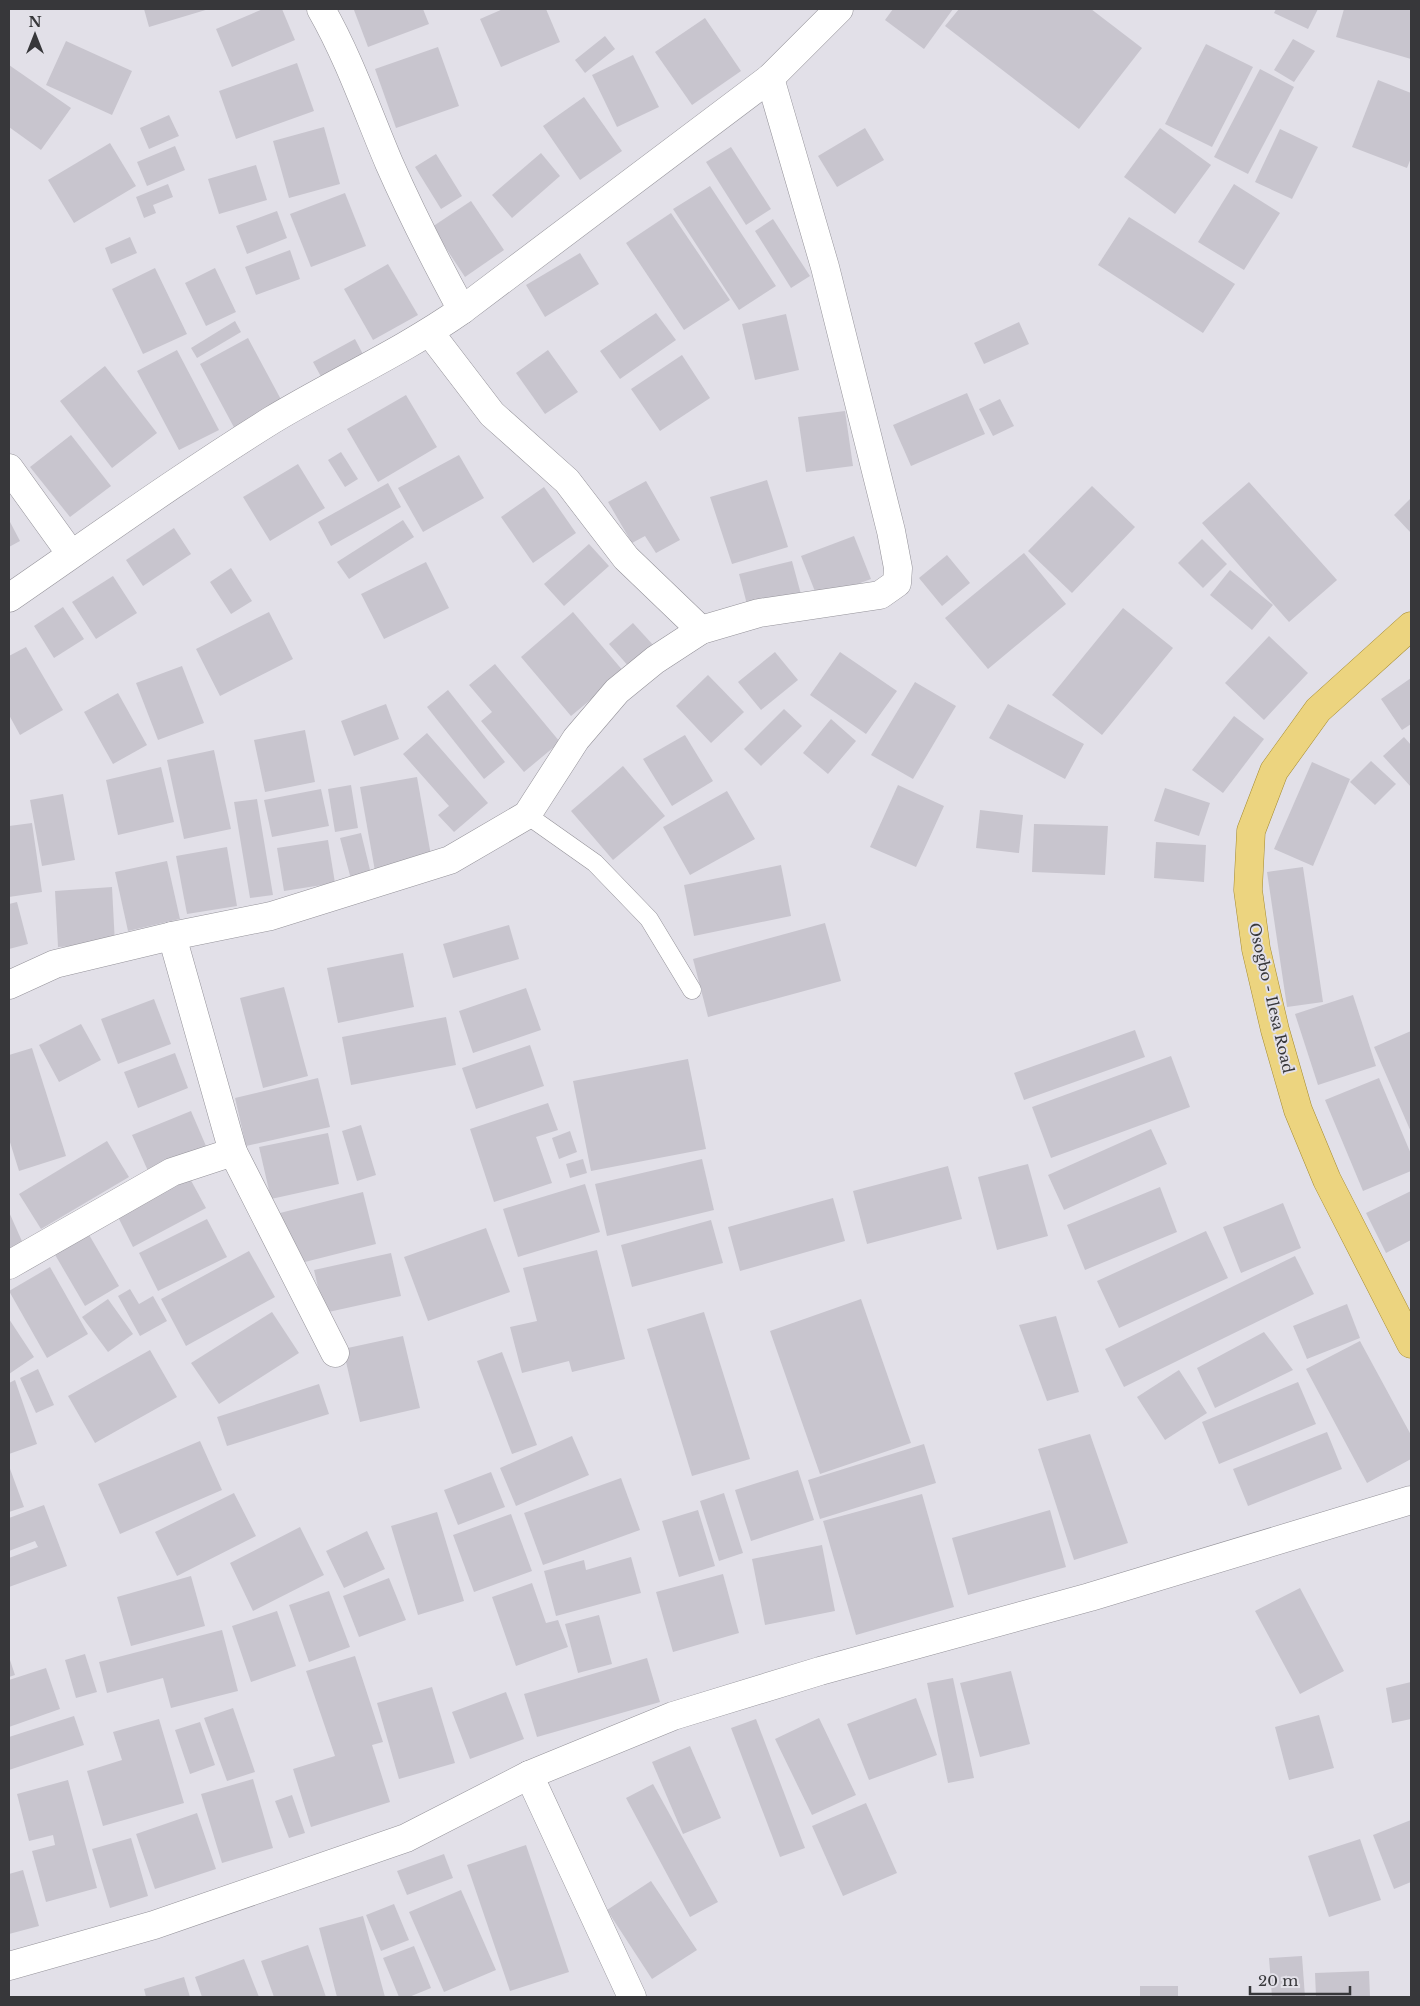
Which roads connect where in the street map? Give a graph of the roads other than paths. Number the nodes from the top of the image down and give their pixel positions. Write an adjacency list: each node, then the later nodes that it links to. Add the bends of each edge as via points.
1 (321, 9): 4 (street, via 336,36 429,249)
2 (839, 9): 3 (street)
3 (770, 78): 4 (street); 10 (street, via 825,267 891,531 898,568 897,583 880,595 759,613)
4 (462, 310): 5 (street)
5 (430, 333): 7 (street, via 274,419); 10 (street, via 492,414 567,481 626,558)
6 (9, 468): 7 (street)
7 (71, 554): 8 (street)
8 (9, 598)
9 (1411, 626): 17 (main road, Osogbo - Ilesa Road, via 1318,710 1274,771 1252,831 1248,890 1256,949 1298,1110 1327,1180)
10 (701, 630): 11 (street, via 655,660 617,692 576,739)
11 (527, 815): 12 (street, via 450,860 270,916); 14 (lane, via 595,863 649,919)
12 (172, 936): 13 (street, via 55,964); 15 (street)
13 (9, 984)
14 (692, 990)
15 (234, 1152): 16 (street, via 172,1172); 18 (street)
16 (9, 1265)
17 (1411, 1344)
18 (335, 1353)
19 (1411, 1500): 20 (street, via 1100,1594 820,1671 673,1716)
20 (530, 1775): 21 (street, via 406,1838 154,1925); 22 (street)
21 (9, 1966)
22 (632, 1997)

